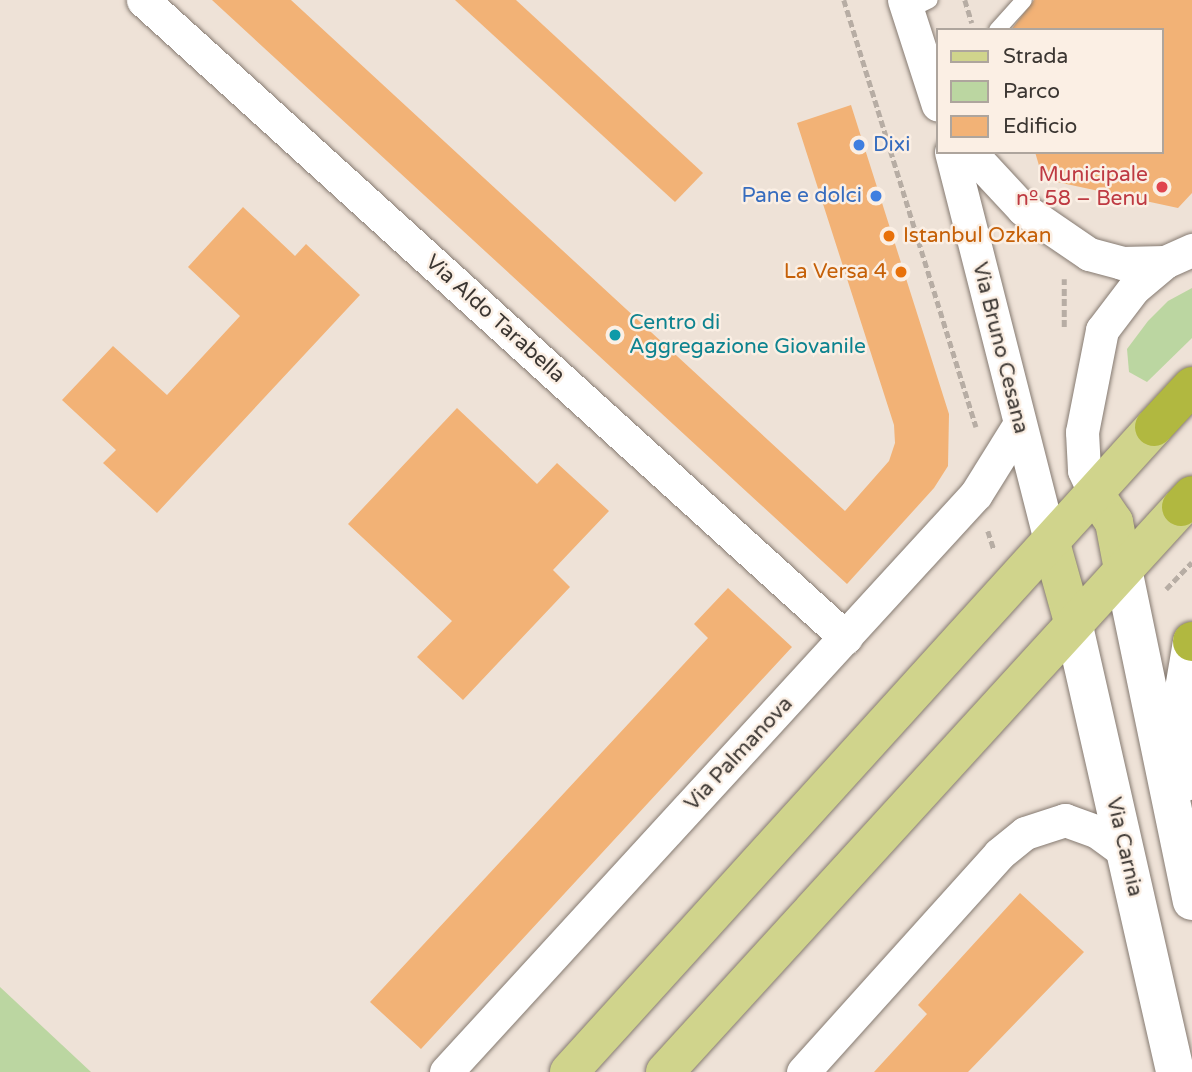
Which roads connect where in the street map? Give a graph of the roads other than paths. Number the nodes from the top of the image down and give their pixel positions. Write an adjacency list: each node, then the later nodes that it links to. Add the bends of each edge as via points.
1 (143, 0): 18 (street, Via Aldo Tarabella)
2 (1024, 0): 4 (lane)
3 (914, 4): 5 (street)
4 (999, 28)
5 (931, 62): 6 (street)
6 (936, 93)
7 (951, 154): 11 (street, Via Bruno Cesana)
8 (972, 154): 9 (street, via 1023,209 1089,254 1122,264)
9 (1178, 256): 13 (street, via 1112,313 1096,351 1082,452 1086,478)
10 (1192, 386): 12 (highway)
11 (1019, 425): 15 (street, Via Bruno Cesana); 18 (street, Via Palmanova, via 988,480)
12 (1154, 427): 13 (main road)
13 (1096, 494): 15 (main road); 16 (main road, via 1114,522)
14 (1186, 501): 16 (main road)
15 (1051, 543): 17 (main road); 23 (main road)
16 (1123, 569): 17 (main road); 21 (street)
17 (1073, 622): 20 (street, Via Carnia); 24 (main road)
18 (846, 638): 22 (street, Via Palmanova)
19 (1192, 642): 21 (street, via 1182,719)
20 (1125, 852): 25 (street, via 1096,831 1065,820 1025,833 999,854); 26 (street, Via Carnia)
21 (1190, 893)
22 (446, 1072)
23 (569, 1072)
24 (665, 1072)
25 (803, 1072)
26 (1174, 1072)

